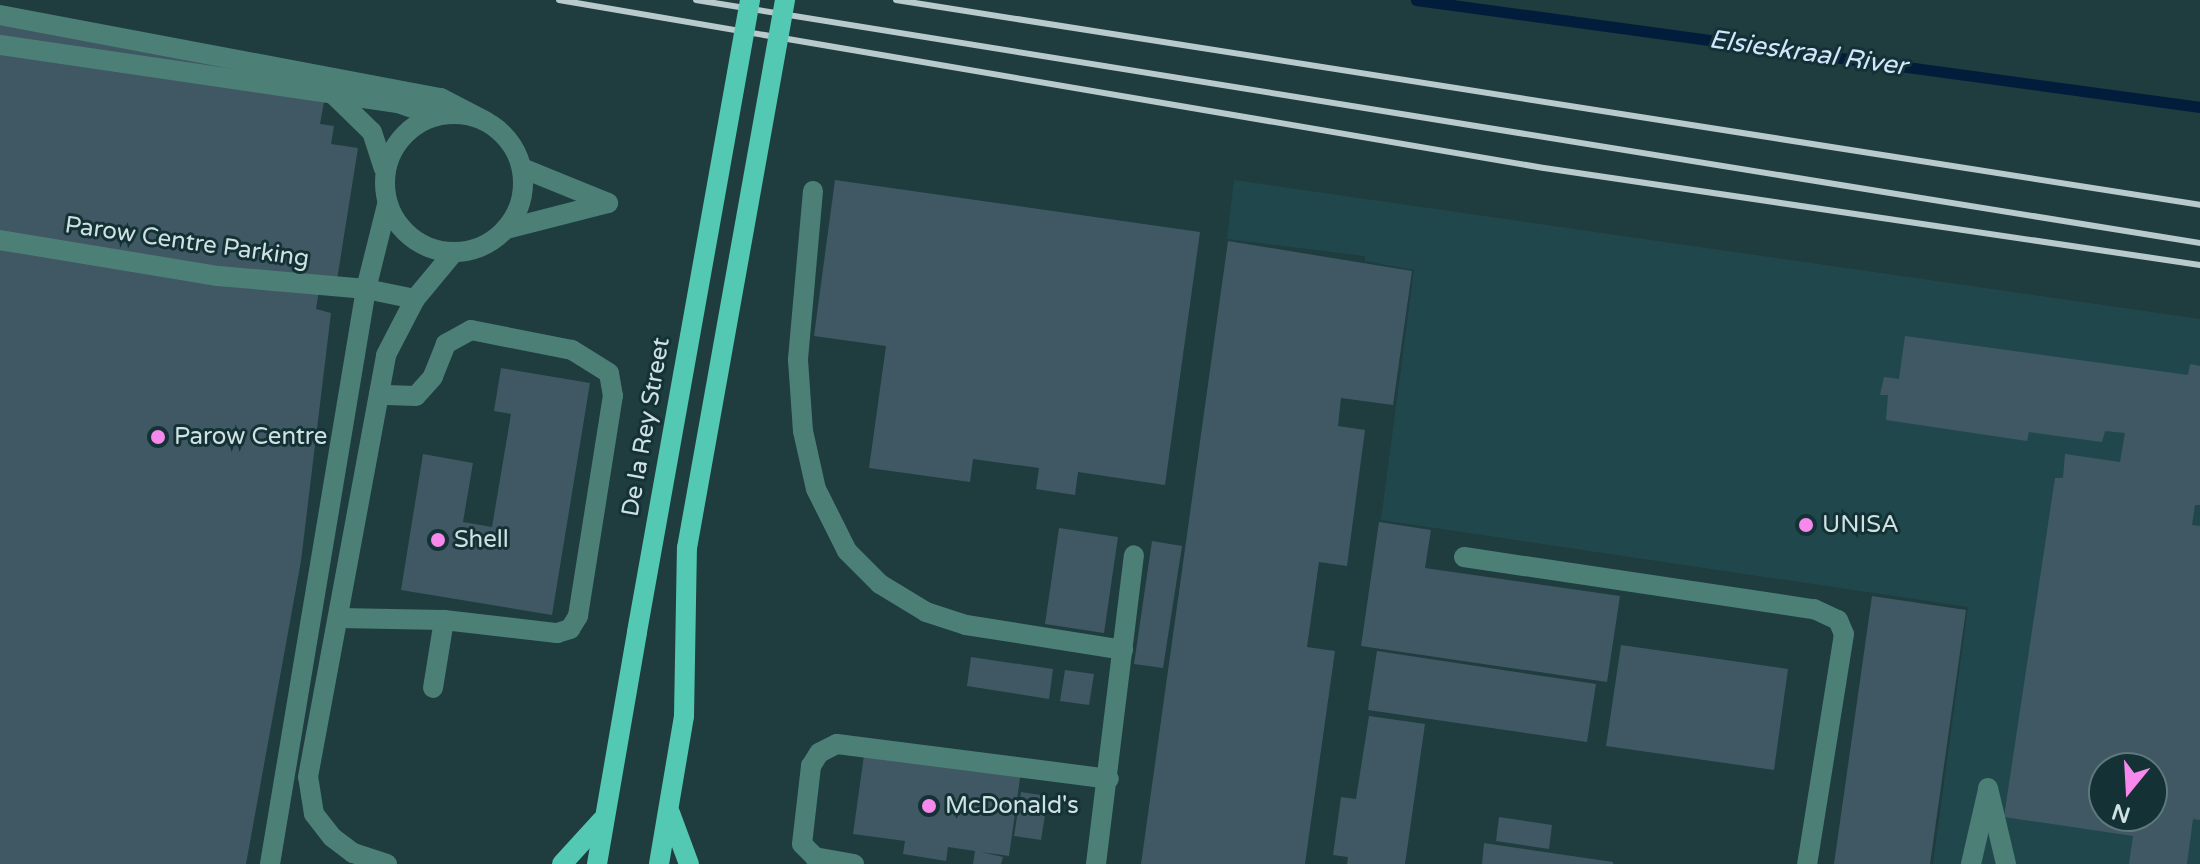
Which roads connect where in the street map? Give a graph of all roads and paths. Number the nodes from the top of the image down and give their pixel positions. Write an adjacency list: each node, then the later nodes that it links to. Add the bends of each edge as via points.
1 (750, 0): 26 (main road, De la Rey Street, bridge)
2 (785, 0): 25 (main road, bridge, via 687,548 684,716)
3 (0, 15): 7 (lane, via 441,98)
4 (0, 45): 5 (lane)
5 (331, 92): 6 (lane, via 398,103); 9 (lane, via 372,132)
6 (436, 116): 7 (lane); 9 (lane, via 410,128 393,149)
7 (485, 121): 8 (lane, via 504,135)
8 (522, 168): 12 (lane, via 519,209); 12 (lane, via 608,203)
9 (385, 172): 11 (lane)
10 (813, 191): 22 (lane, via 798,360 803,431 816,489 847,551 880,584 926,612 966,625)
11 (387, 205): 14 (lane, via 415,240); 15 (lane)
12 (506, 229): 14 (lane, via 477,248)
13 (0, 240): 15 (lane, Parow Centre Parking, via 218,276)
14 (454, 252): 16 (lane)
15 (366, 289): 16 (lane, Parow Centre Parking); 27 (lane)
16 (415, 299): 17 (lane, via 386,355)
17 (379, 395): 20 (lane); 21 (lane, via 416,396 429,384 446,344 471,330 572,350 602,365 613,384 576,624 557,633)
18 (1134, 555): 22 (lane)
19 (1464, 557): 35 (lane, via 1814,609 1838,620 1844,634)
20 (339, 618): 21 (lane); 28 (lane, via 308,777 314,814 353,853)
21 (444, 620): 23 (lane)
22 (1123, 650): 24 (lane)
23 (433, 688)
24 (1109, 779): 33 (lane, via 837,744 819,753 811,766 802,844 815,857); 34 (lane)
25 (670, 813): 31 (main road); 32 (main road)
26 (602, 820): 29 (main road); 30 (main road, De la Rey Street)
27 (270, 864)
28 (387, 864)
29 (562, 864)
30 (597, 864)
31 (659, 864)
32 (689, 864)
33 (854, 864)
34 (1096, 864)
35 (1807, 864)
36 (1971, 864): 37 (lane, via 1988,788)
37 (2006, 864)

